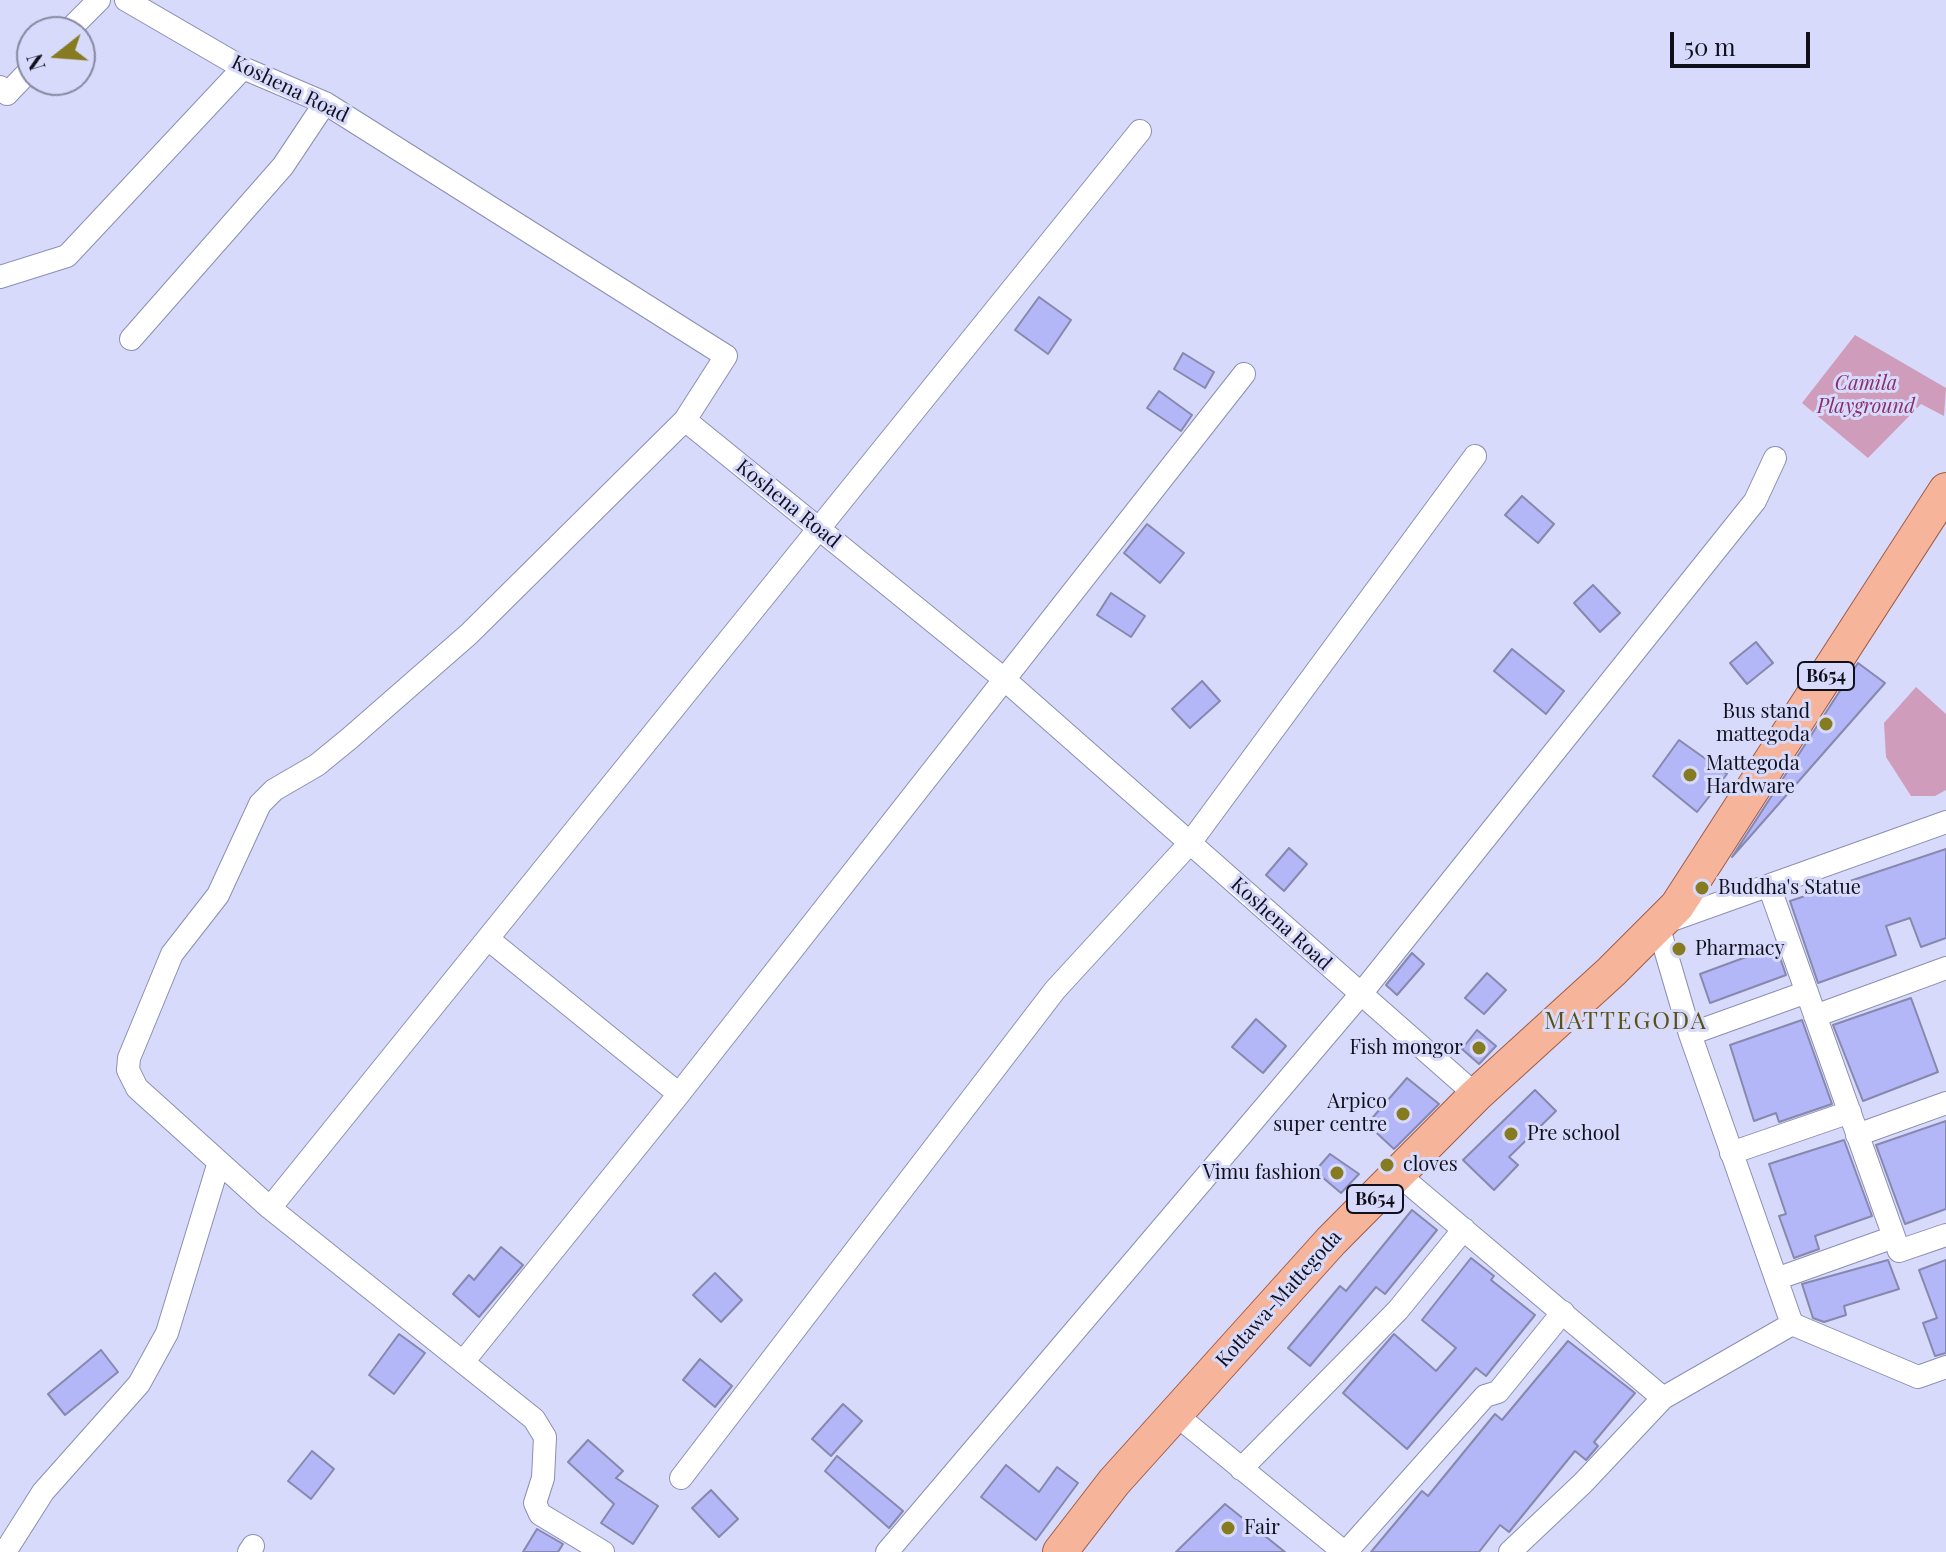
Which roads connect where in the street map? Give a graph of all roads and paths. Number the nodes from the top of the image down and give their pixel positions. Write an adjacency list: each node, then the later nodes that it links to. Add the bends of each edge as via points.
1 (99, 0): 3 (street)
2 (126, 0): 4 (street, Koshena Road)
3 (83, 16)
4 (243, 68): 7 (street, Koshena Road); 9 (street, via 67,256)
5 (16, 85): 6 (street, via 7,94)
6 (0, 87)
7 (325, 103): 10 (street, via 283,166); 12 (street, Koshena Road, via 726,356)
8 (1140, 131): 16 (street)
9 (0, 277)
10 (131, 339)
11 (1244, 374): 17 (street)
12 (685, 420): 16 (street, Koshena Road); 34 (street, via 469,634 317,765 260,804 218,895 172,954 129,1058 128,1070 137,1088)
13 (1475, 456): 19 (street)
14 (1775, 458): 25 (street, via 1755,501)
15 (1946, 490): 21 (main road, Kottawa-Mattegoda / B654, via 1677,906)
16 (820, 529): 17 (street, Koshena Road); 22 (street)
17 (1004, 679): 19 (street, Koshena Road); 28 (street)
18 (1946, 822): 20 (street)
19 (1190, 843): 25 (street, Koshena Road); 48 (street, via 1055,990)
20 (1769, 886): 21 (street); 24 (street)
21 (1658, 925): 27 (street); 29 (main road, Kottawa-Mattegoda / B654)
22 (488, 939): 28 (street); 36 (street)
23 (1946, 968): 26 (street)
24 (1807, 992): 26 (street); 27 (street)
25 (1360, 995): 29 (street, Koshena Road); 52 (street)
26 (1815, 1016): 31 (street)
27 (1690, 1034): 33 (street)
28 (679, 1094): 43 (street)
29 (1476, 1095): 35 (main road, Kottawa-Mattegoda / B654)
30 (1946, 1103): 32 (street)
31 (1850, 1112): 32 (street); 33 (street)
32 (1857, 1135): 39 (street)
33 (1731, 1153): 40 (street)
34 (219, 1162): 36 (street); 50 (street, via 167,1333 139,1384 43,1492)
35 (1399, 1175): 37 (street); 46 (main road, Kottawa-Mattegoda / B654, via 1331,1241)
36 (270, 1208): 43 (street)
37 (1464, 1229): 41 (street); 47 (street, via 1398,1310)
38 (1946, 1235): 39 (street, via 1899,1251)
39 (1894, 1237): 40 (street)
40 (1776, 1279): 42 (street)
41 (1563, 1312): 45 (street); 54 (street, via 1498,1392 1485,1396)
42 (1792, 1324): 44 (street, via 1918,1377); 45 (street)
43 (463, 1362): 49 (street, via 534,1419 545,1437 543,1478 535,1503 540,1514)
44 (1946, 1367)
45 (1663, 1398): 55 (street)
46 (1175, 1414): 47 (street); 53 (main road, Kottawa-Mattegoda / B654)
47 (1241, 1469): 54 (street)
48 (681, 1478)
49 (579, 1546): 51 (street)
50 (5, 1552)
51 (603, 1552)
52 (887, 1552)
53 (1060, 1552)
54 (1345, 1552)
55 (1510, 1552)

